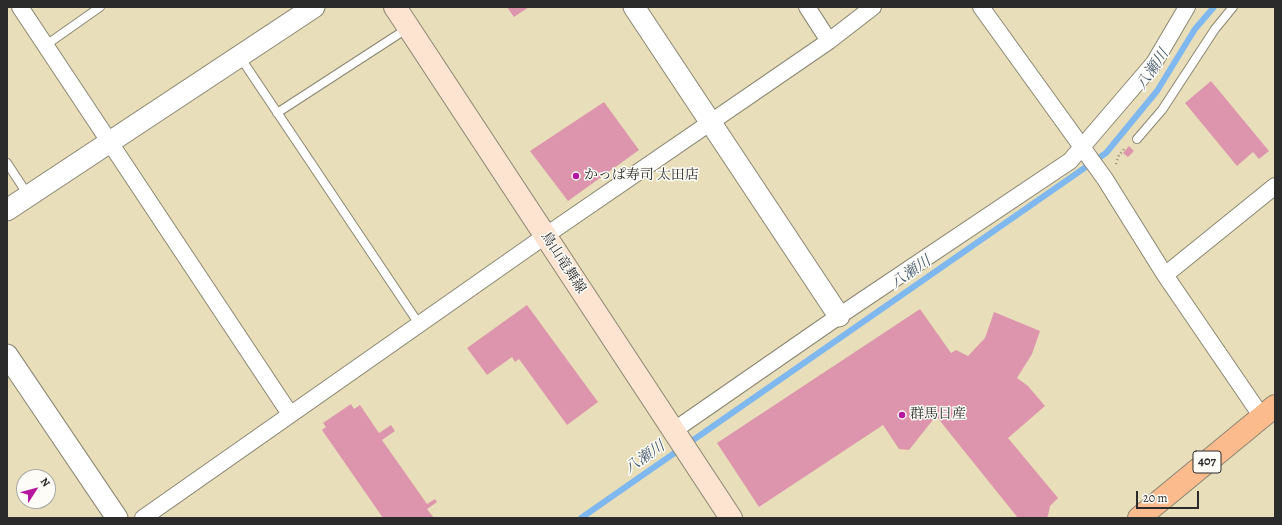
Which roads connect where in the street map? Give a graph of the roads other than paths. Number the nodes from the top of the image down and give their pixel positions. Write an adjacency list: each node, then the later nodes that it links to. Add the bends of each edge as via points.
1 (20, 7): 13 (street)
2 (100, 7): 13 (lane)
3 (314, 7): 14 (street)
4 (395, 7): 11 (main road, 鳥山竜舞線)
5 (634, 7): 16 (street)
6 (807, 7): 12 (street)
7 (873, 7): 12 (street)
8 (981, 7): 19 (street)
9 (1187, 7): 19 (street, via 1154,63)
10 (1233, 7): 17 (lane, via 1215,29 1162,110)
11 (408, 28): 15 (lane); 24 (main road, 鳥山竜舞線)
12 (829, 41): 16 (street)
13 (46, 45): 18 (street)
14 (240, 57): 15 (lane); 18 (street)
15 (277, 113): 27 (lane)
16 (710, 123): 24 (street); 26 (street)
17 (1137, 139)
18 (109, 142): 22 (street); 30 (street)
19 (1082, 147): 25 (street); 26 (street, via 1070,161)
20 (7, 163): 22 (lane)
21 (1275, 186): 25 (street)
22 (28, 195): 23 (street)
23 (7, 210)
24 (545, 236): 27 (street); 31 (main road, 鳥山竜舞線)
25 (1165, 275): 29 (street)
26 (839, 316): 31 (street)
27 (420, 324): 30 (street)
28 (7, 355): 32 (street)
29 (1268, 411): 35 (highway, 407)
30 (290, 414): 33 (street)
31 (675, 433): 34 (main road, 鳥山竜舞線)
32 (117, 518)
33 (143, 518)
34 (731, 518)
35 (1139, 518)

